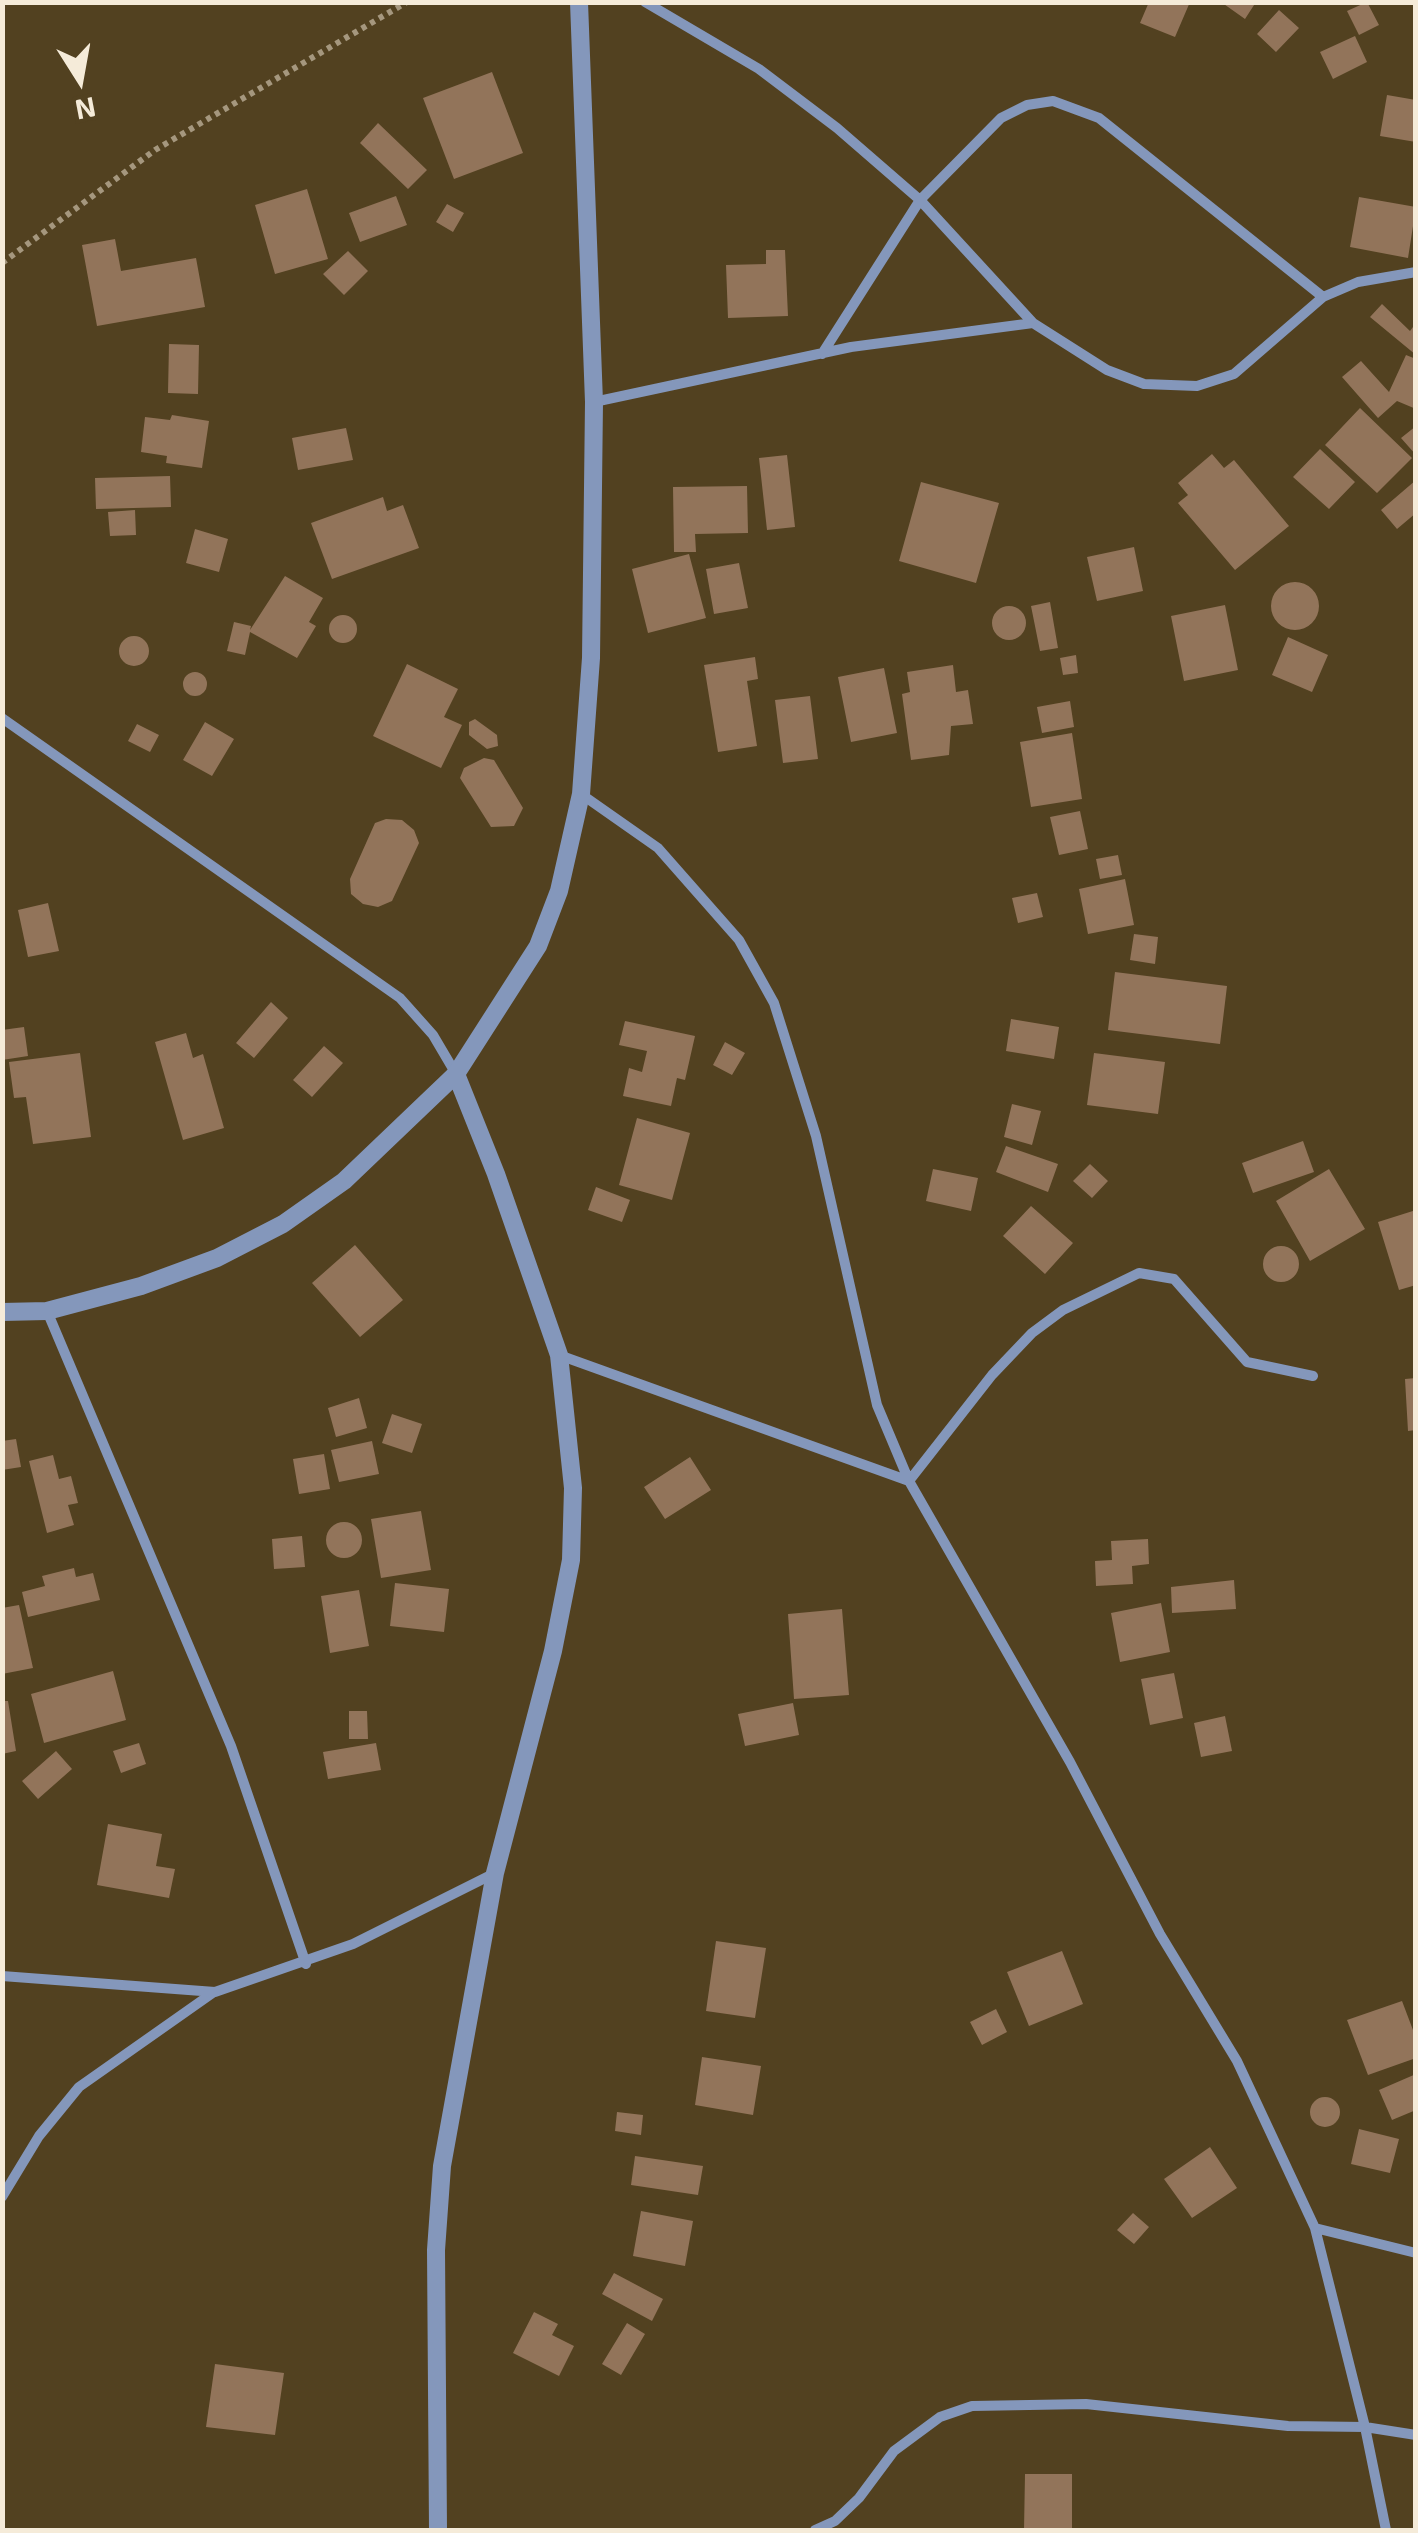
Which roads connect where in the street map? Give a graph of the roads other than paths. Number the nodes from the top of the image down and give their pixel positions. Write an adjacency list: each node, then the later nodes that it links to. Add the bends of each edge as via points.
1 (579, 2): 8 (street)
2 (645, 2): 3 (street, via 758,69)
3 (920, 200): 5 (street, via 1001,118 1053,101 1099,118); 6 (street); 7 (street)
4 (1416, 272): 5 (street, via 1358,282)
5 (1323, 297): 6 (street, via 1250,364 1197,386 1144,384 1107,370)
6 (1033, 324): 7 (street)
7 (822, 354): 8 (street)
8 (594, 402): 10 (street, via 594,572)
9 (2, 718): 11 (street, via 400,998)
10 (581, 794): 11 (street, via 559,891 538,946); 16 (street, via 658,848 738,940 774,1004 816,1136 877,1404)
11 (456, 1074): 12 (street, via 344,1181 283,1224 141,1286); 14 (street)
12 (46, 1311): 13 (street); 18 (street, via 231,1746)
13 (2, 1312)
14 (558, 1355): 16 (street); 17 (street, via 573,1488 571,1560)
15 (1313, 1376): 16 (street, via 1247,1362 1174,1279 1139,1273 1032,1333)
16 (909, 1481): 22 (street, via 1237,2061)
17 (494, 1874): 18 (street); 26 (street, via 442,2166 436,2250)
18 (306, 1964): 20 (street)
19 (2, 1976): 20 (street)
20 (215, 1992): 21 (street, via 79,2086)
21 (2, 2197)
22 (1315, 2228): 23 (street); 24 (street)
23 (1416, 2252)
24 (1365, 2427): 25 (street); 27 (street, via 1288,2426 1086,2404 972,2406 940,2417 894,2452 859,2498); 28 (street)
25 (1416, 2435)
26 (438, 2530)
27 (816, 2530)
28 (1386, 2530)

